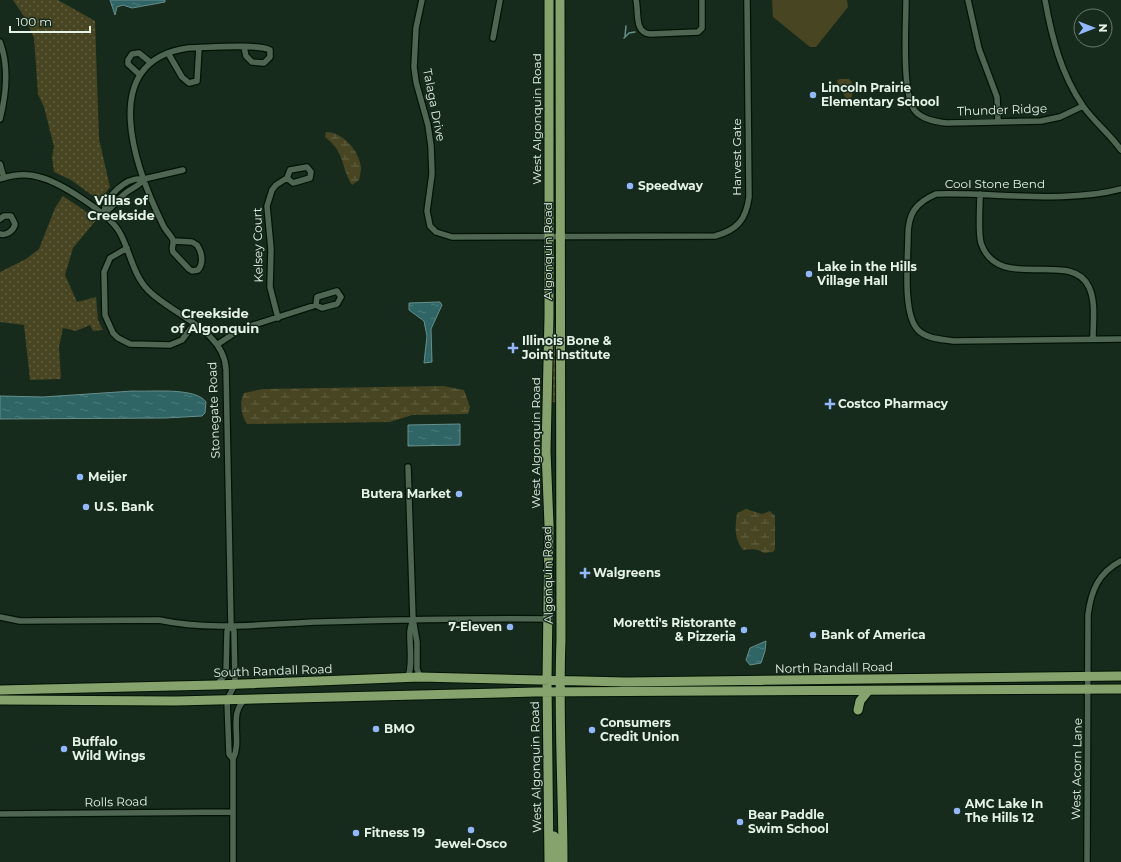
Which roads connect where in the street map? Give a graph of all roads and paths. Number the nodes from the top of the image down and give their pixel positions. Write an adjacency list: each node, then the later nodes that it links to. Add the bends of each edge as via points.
1 (422, 0): 33 (street, Talaga Drive, via 416,28 414,57 416,82 431,146 432,174 427,211 430,226 436,232 452,237)
2 (500, 0): 11 (street)
3 (549, 0): 33 (main road, West Algonquin Road)
4 (560, 0): 34 (main road, Algonquin Road)
5 (636, 0): 6 (street, via 639,27 645,34 698,32 703,22)
6 (702, 0)
7 (747, 0): 34 (street, Harvest Gate, via 749,197 748,207 735,229 715,236)
8 (906, 0): 21 (street, Thunder Ridge, via 906,78 914,111 933,121 947,123)
9 (968, 0): 21 (street, via 979,49 997,97)
10 (1046, 0): 19 (street, via 1058,56 1064,73)
11 (493, 38)
12 (0, 42): 18 (street, via 3,51)
13 (244, 47): 13 (street, via 266,48 271,52 270,57 264,63 252,62 246,56); 14 (street)
14 (199, 48): 15 (street, via 184,48); 15 (street, via 197,81 189,83 182,77)
15 (168, 53): 16 (street)
16 (150, 62): 17 (street); 17 (street, via 139,53 130,56 128,64)
17 (140, 74): 27 (street, via 132,90 130,116 135,150)
18 (3, 81): 20 (street, via 6,94)
19 (1083, 106): 21 (street, Thunder Ridge, via 1060,117 1041,121); 22 (street)
20 (0, 119)
21 (998, 121)
22 (1121, 150)
23 (0, 164): 25 (street)
24 (183, 170): 27 (street)
25 (2, 178): 30 (street, Stonegate Road, via 16,175 39,177 58,184)
26 (287, 178): 38 (street, Kelsey Court, via 276,185 267,206 271,248 270,288)
27 (144, 179): 30 (street, via 129,181 113,193 104,204); 35 (street, via 162,224)
28 (1121, 189): 29 (street, Cool Stone Bend, via 1079,195)
29 (980, 194): 40 (street, via 981,243 990,259 1000,265 1021,270 1061,270 1080,275 1092,294); 40 (street, Cool Stone Bend, via 936,194 920,202 913,211 908,224 908,308 918,330 934,339 953,341)
30 (104, 213): 36 (street, Stonegate Road, via 120,232)
31 (0, 219): 32 (street, via 10,216 15,224 6,234)
32 (0, 234)
33 (548, 237): 34 (street, Talaga Drive); 47 (main road, West Algonquin Road, via 546,451)
34 (560, 237): 54 (main road, Algonquin Road)
35 (173, 241): 35 (street, via 172,248 177,257 192,271 198,270 202,264 197,245 192,242)
36 (127, 248): 39 (street, Stonegate Road, via 144,286); 39 (street, via 110,258 104,272 105,315 113,333 130,344 170,345 182,340)
37 (316, 305): 38 (street)
38 (278, 318): 42 (street, via 241,329)
39 (194, 324): 42 (street, Stonegate Road)
40 (1093, 338): 41 (street, Cool Stone Bend)
41 (1121, 339)
42 (218, 344): 48 (street, Stonegate Road, via 225,361)
43 (408, 467): 46 (street)
44 (1121, 561): 49 (street, West Acorn Lane, via 1102,574 1090,602)
45 (0, 617): 48 (street, via 20,621 159,620 180,624)
46 (413, 619): 47 (street); 48 (street); 51 (street, via 417,642 417,670); 52 (street, via 410,630 410,667)
47 (549, 619): 53 (main road, West Algonquin Road)
48 (231, 625): 55 (street, Stonegate Road, via 234,631); 56 (street, Stonegate Road, via 227,631 226,673)
49 (1089, 675): 50 (main road, North Randall Road); 54 (main road, North Randall Road, via 825,681); 59 (street, West Acorn Lane)
50 (1121, 676)
51 (420, 678): 52 (main road, South Randall Road); 53 (main road, South Randall Road)
52 (406, 679): 55 (main road, South Randall Road)
53 (547, 681): 54 (main road, North Randall Road); 61 (main road, West Algonquin Road)
54 (559, 681): 62 (main road, Algonquin Road)
55 (235, 684): 56 (main road, South Randall Road); 65 (street, Stonegate Road)
56 (216, 685): 58 (main road, South Randall Road)
57 (1121, 689): 59 (main road, North Randall Road)
58 (0, 690)
59 (1089, 690): 60 (main road, North Randall Road); 77 (street, West Acorn Lane)
60 (868, 691): 62 (main road, North Randall Road); 66 (main road, via 860,701)
61 (547, 692): 62 (main road, North Randall Road); 63 (main road); 68 (main road, West Algonquin Road)
62 (560, 692): 72 (main road, Algonquin Road)
63 (246, 699): 65 (main road); 67 (street, Stonegate Road, via 237,711 237,752)
64 (0, 700): 65 (main road)
65 (227, 700): 67 (street, Stonegate Road, via 229,754)
66 (858, 710)
67 (233, 758): 69 (street, Stonegate Road)
68 (548, 761): 71 (main road, West Algonquin Road); 72 (main road, via 555,812)
69 (232, 812): 70 (street, Rolls Road); 73 (street, Stonegate Road)
70 (0, 814)
71 (549, 817): 74 (main road, West Algonquin Road); 75 (main road, via 554,831)
72 (563, 818): 76 (main road, Algonquin Road)
73 (233, 862)
74 (550, 862)
75 (557, 862)
76 (563, 862)
77 (1087, 862)

